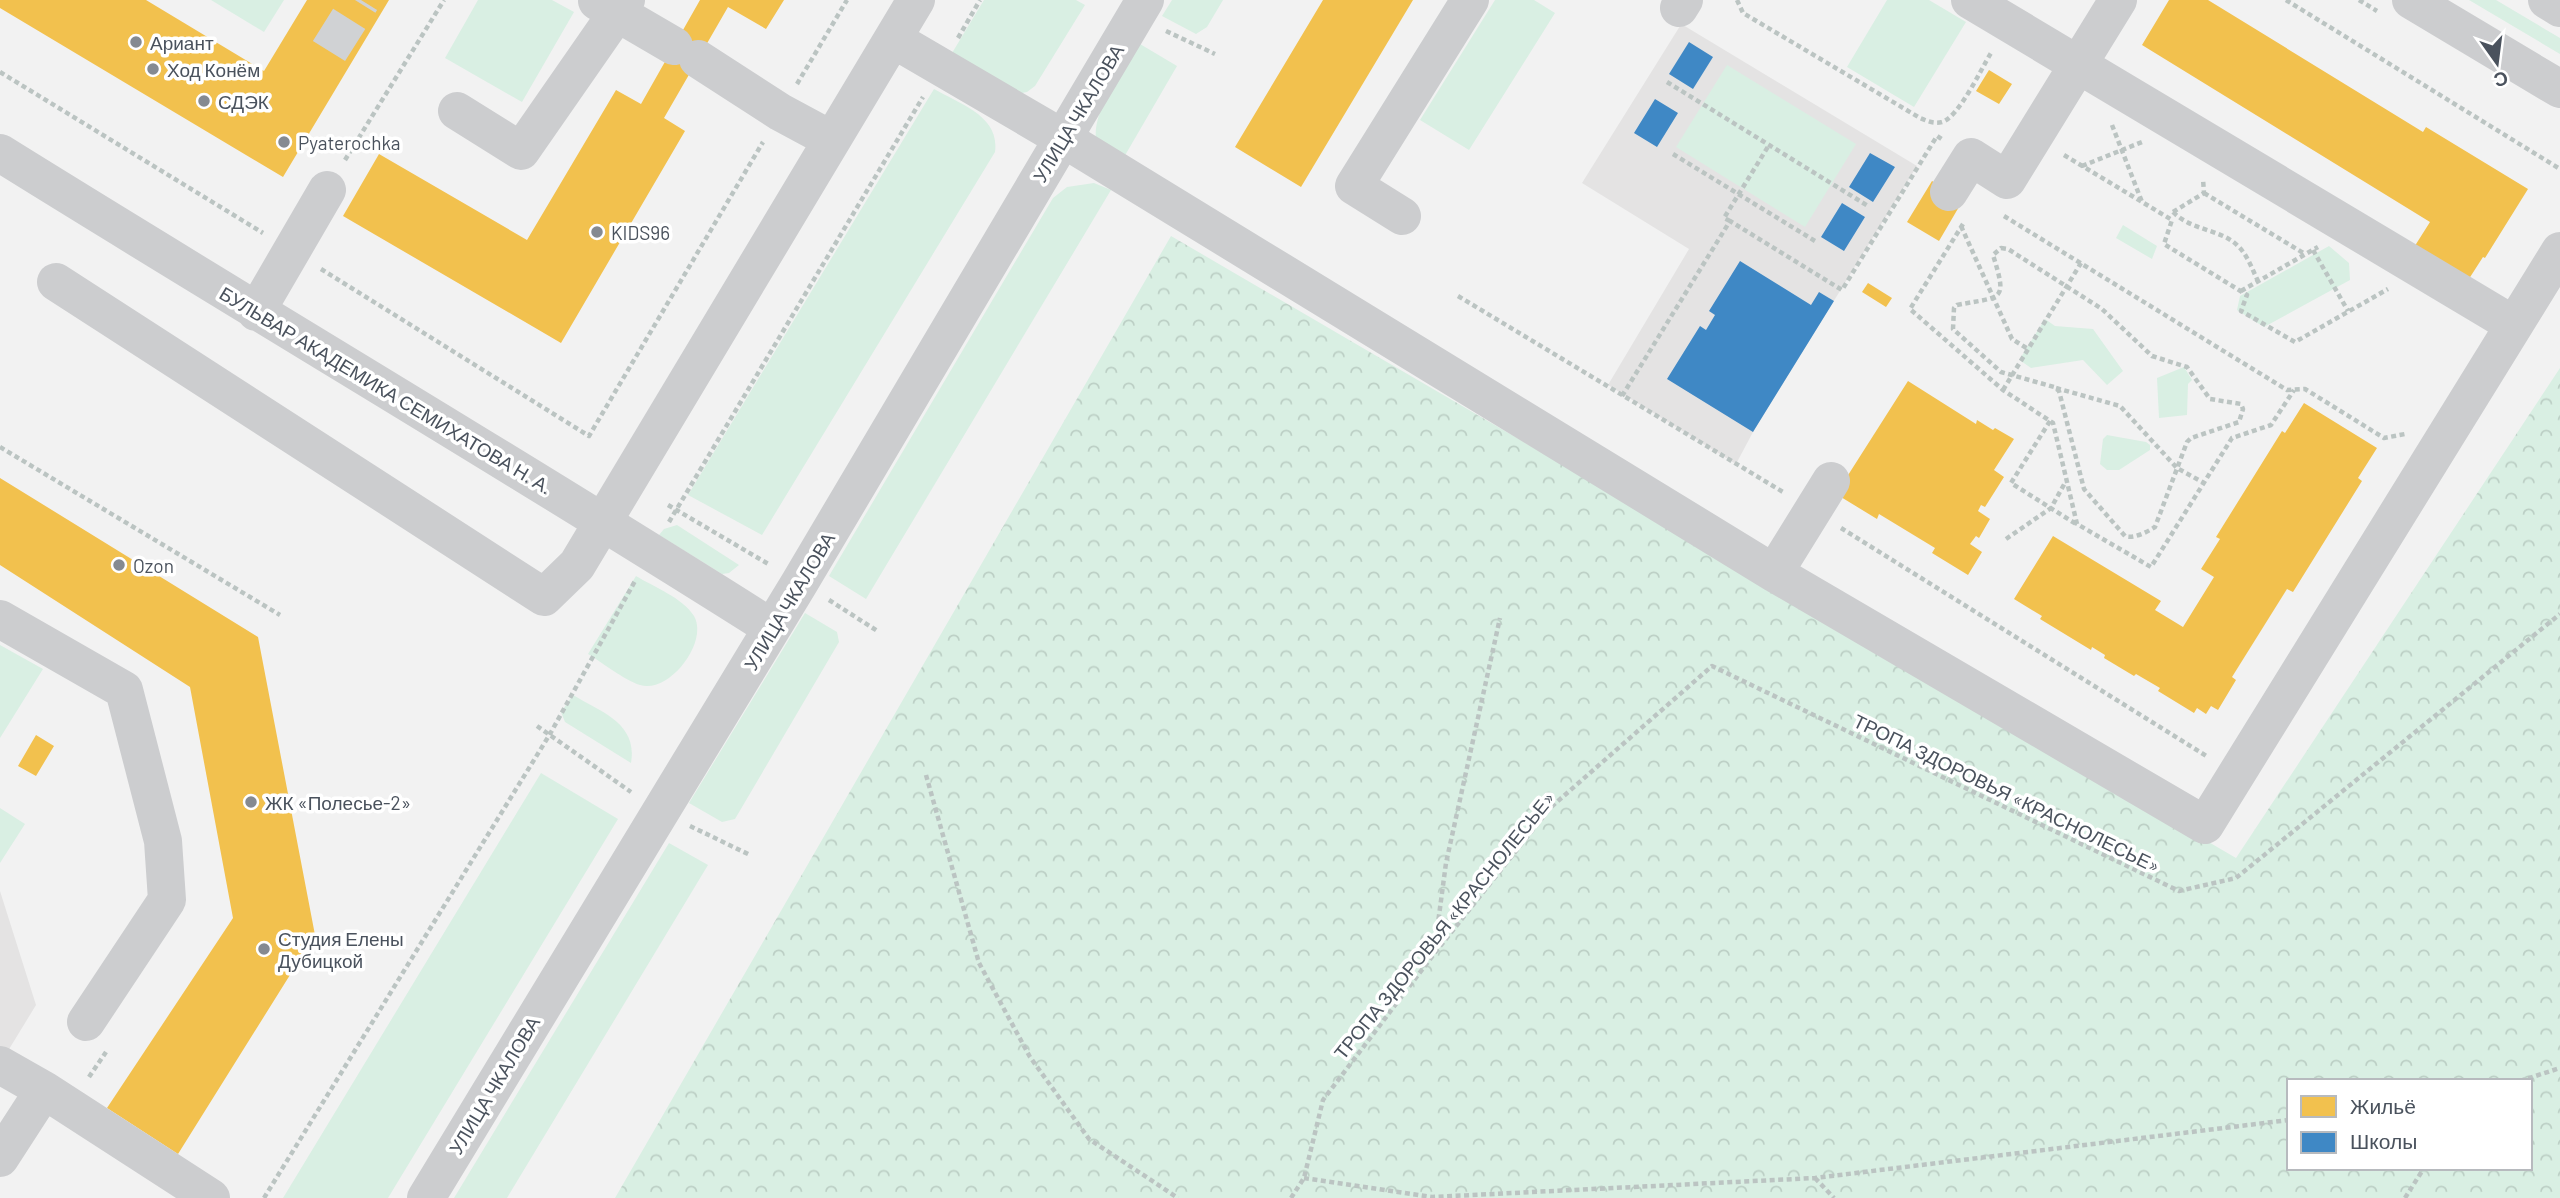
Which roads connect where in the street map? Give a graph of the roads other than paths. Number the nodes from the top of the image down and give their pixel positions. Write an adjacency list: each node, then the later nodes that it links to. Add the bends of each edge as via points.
1 (916, 0): 10 (street)
2 (1145, 0): 14 (street, УЛИЦА ЧКАЛОВА)
3 (1470, 0): 19 (street, via 1354,186)
4 (1970, 0): 11 (street)
5 (2118, 0): 11 (street)
6 (2411, 0): 12 (street)
7 (2547, 0): 9 (street)
8 (613, 4): 13 (street, via 522,151); 15 (street, via 780,112)
9 (2560, 8)
10 (893, 39): 14 (street); 15 (street)
11 (2084, 68): 18 (street, via 2007,180 1971,157); 23 (street)
12 (2560, 89)
13 (457, 111)
14 (1064, 139): 26 (street); 28 (street, УЛИЦА ЧКАЛОВА)
15 (832, 140): 25 (street)
16 (0, 153): 22 (street, БУЛЬВАР АКАДЕМИКА СЕМИХАТОВА Н. А.)
17 (327, 190): 22 (street)
18 (1959, 212)
19 (1402, 216)
20 (2560, 251): 23 (street)
21 (56, 282): 25 (street, via 544,597 577,565)
22 (256, 312): 25 (street, БУЛЬВАР АКАДЕМИКА СЕМИХАТОВА Н. А.)
23 (2514, 325): 26 (street, via 2205,825)
24 (1831, 481): 26 (street)
25 (602, 520): 28 (street, БУЛЬВАР АКАДЕМИКА СЕМИХАТОВА Н. А.)
26 (1774, 573)
27 (0, 619): 29 (street, via 124,690 163,841 167,900)
28 (772, 628): 34 (street, УЛИЦА ЧКАЛОВА)
29 (86, 1022)
30 (0, 1065): 31 (street)
31 (44, 1090): 32 (street); 33 (street)
32 (0, 1158)
33 (211, 1198)
34 (426, 1198)

